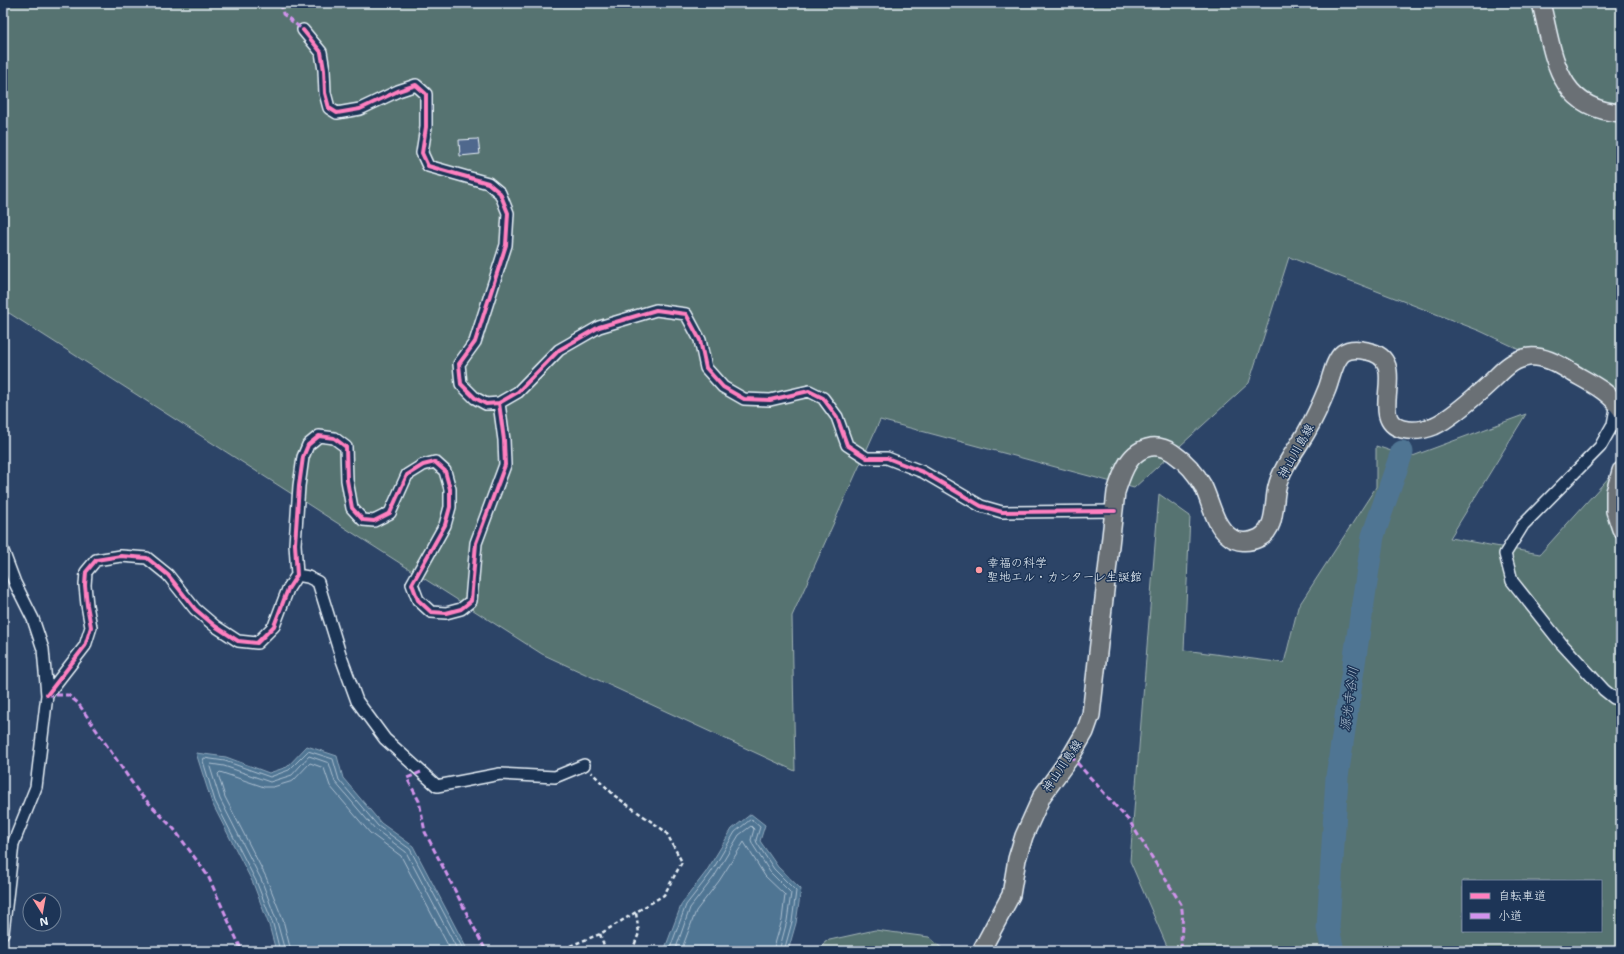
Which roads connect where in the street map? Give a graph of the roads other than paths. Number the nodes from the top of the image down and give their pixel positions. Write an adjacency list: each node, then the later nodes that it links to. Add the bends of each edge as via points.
1 (1541, 3): 3 (main road, via 1558,68 1567,86 1579,100 1593,108)
2 (303, 30): 4 (street, via 321,52 329,108 337,113 360,109 416,85 426,94 426,127 422,153 428,166 488,183 500,193 508,213 506,245 475,342 460,364 461,384 470,393 486,404)
3 (1621, 113)
4 (500, 403): 7 (street, via 518,392 559,350 600,326 656,310 686,314 700,340 706,368 723,387 744,399 770,400 809,391 824,398 837,417 848,445 867,458 887,458 924,472 981,506 1002,512); 10 (street, via 505,465 476,543 471,601 461,609 446,614 431,612 418,600 412,584 445,525 450,507 450,489 445,471 435,462 423,465 408,475 390,513 374,521 363,520 352,508 346,447 334,438 320,436 308,445 303,457 298,486 295,544)
5 (1619, 406): 7 (main road, 神山川島線, via 1605,391 1557,363 1542,358 1526,357 1510,365 1438,424 1425,430 1399,428 1388,415 1386,406 1389,378 1383,357 1370,351 1354,349 1344,352 1338,360 1320,407 1282,472 1270,528 1262,536 1253,541 1240,542 1229,537 1219,526 1202,485 1190,467 1167,449 1154,446 1142,449 1124,468 1116,492); 12 (street, via 1613,424 1600,447 1523,525 1505,554 1512,581 1561,643 1604,690)
6 (1621, 471): 8 (main road, via 1615,511)
7 (1115, 511): 15 (main road, 神山川島線, via 1091,715 1085,732 1071,756 1042,796 1024,836 1011,895)
8 (1621, 529)
9 (3, 551): 11 (street, via 33,619 43,649)
10 (297, 575): 11 (street, via 288,589 274,626 257,643 238,641 215,626 195,609 168,575 147,558 121,556 96,560 86,572 85,585 91,626 85,646); 13 (street, via 318,582 357,701 385,739 438,786 500,774 555,777)
11 (47, 695): 14 (street, via 36,787 13,844)
12 (1621, 700)
13 (584, 765)
14 (3, 933)
15 (981, 951)

